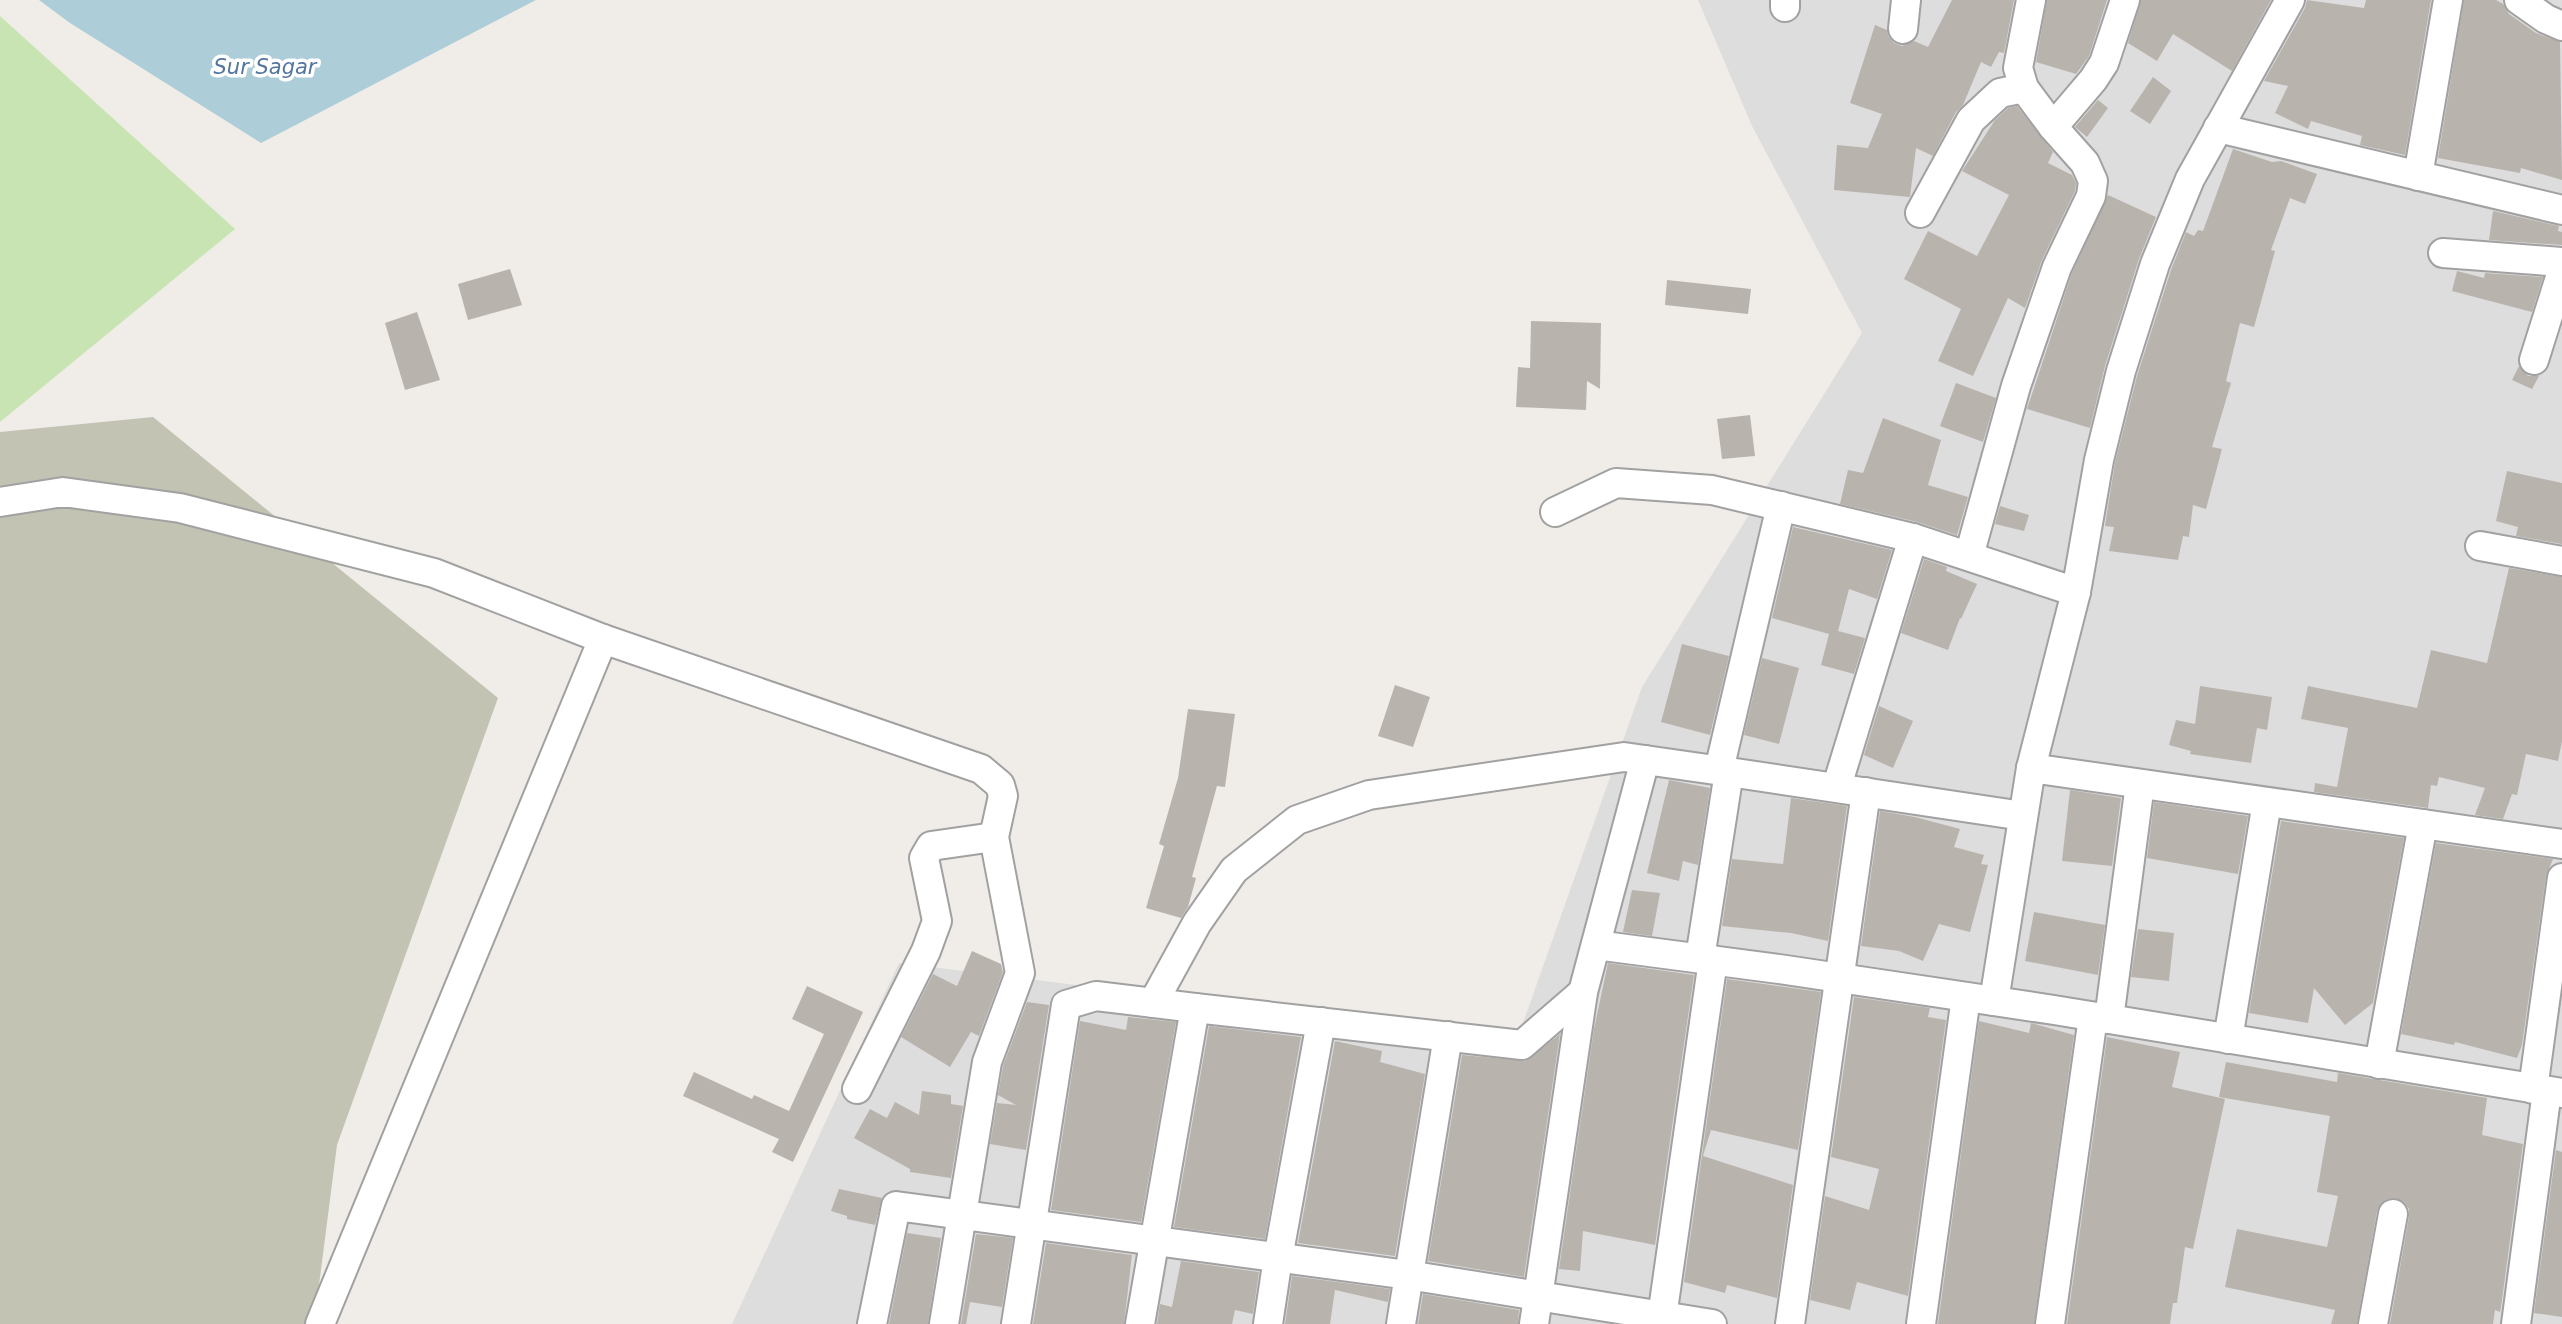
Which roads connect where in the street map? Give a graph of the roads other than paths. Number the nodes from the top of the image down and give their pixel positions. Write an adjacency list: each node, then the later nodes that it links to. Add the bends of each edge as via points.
1 (1906, 0): 8 (street)
2 (2031, 0): 9 (street, via 2018,68)
3 (2125, 0): 10 (street, via 2104,63)
4 (2290, 0): 11 (street)
5 (2448, 0): 12 (street)
6 (2519, 0): 7 (street)
7 (2562, 26)
8 (1903, 29)
9 (2024, 88): 10 (street); 14 (street, via 2000,93 1971,120)
10 (2053, 127): 24 (street, via 2085,163 2093,181 2091,196 2057,267 2016,386)
11 (2218, 128): 12 (street); 26 (street, via 2190,179 2155,264 2120,371)
12 (2418, 176): 13 (street)
13 (2562, 210)
14 (1920, 213)
15 (2443, 253): 16 (street)
16 (2562, 262)
17 (2562, 271): 18 (street)
18 (2533, 360)
19 (0, 502): 27 (street, via 62,492 180,508 434,573)
20 (1781, 506): 21 (street, via 1712,490 1616,483); 22 (street); 30 (street)
21 (1555, 512)
22 (1913, 538): 24 (street); 32 (street)
23 (2480, 546): 25 (street)
24 (1969, 556): 26 (street)
25 (2562, 561)
26 (2076, 592): 29 (street)
27 (603, 639): 37 (street, via 981,769 1000,785 1003,796); 63 (street)
28 (1644, 760): 30 (street); 40 (street); 46 (street, via 1624,757 1369,795 1297,820 1234,870 1197,923)
29 (2031, 768): 31 (street); 35 (street)
30 (1724, 771): 32 (street); 41 (street)
31 (2140, 784): 34 (street); 48 (street)
32 (1837, 786): 33 (street)
33 (1866, 792): 35 (street); 42 (street)
34 (2267, 802): 36 (street); 51 (street)
35 (2023, 816): 45 (street)
36 (2423, 824): 38 (street); 52 (street)
37 (994, 837): 53 (street, via 931,846 924,858 937,921); 55 (street, via 1020,973 987,1062)
38 (2562, 844)
39 (2562, 878): 54 (street)
40 (1596, 945): 41 (street); 43 (street)
41 (1706, 959): 42 (street); 62 (street)
42 (1840, 979): 44 (street); 71 (street)
43 (1583, 992): 50 (street, via 1522,1045); 61 (street)
44 (1966, 997): 45 (street); 72 (street)
45 (1994, 1001): 48 (street)
46 (1153, 1003): 47 (street); 57 (street, via 1096,996 1066,1005)
47 (1195, 1008): 49 (street); 58 (street)
48 (2101, 1018): 51 (street); 73 (street)
49 (1321, 1022): 50 (street); 59 (street)
50 (1448, 1036): 60 (street)
51 (2228, 1039): 52 (street)
52 (2379, 1064): 54 (street)
53 (857, 1089)
54 (2547, 1091): 75 (street)
55 (962, 1214): 57 (street); 64 (street, via 896,1206); 65 (street)
56 (2393, 1214): 74 (street)
57 (1032, 1224): 58 (street); 66 (street)
58 (1153, 1242): 59 (street); 67 (street)
59 (1278, 1258): 60 (street); 68 (street)
60 (1408, 1275): 61 (street); 69 (street)
61 (1536, 1310): 62 (street)
62 (1661, 1320): 70 (street)
63 (320, 1324)
64 (872, 1324)
65 (944, 1324)
66 (1016, 1324)
67 (1140, 1324)
68 (1268, 1324)
69 (1401, 1324)
70 (1712, 1324)
71 (1790, 1324)
72 (1921, 1324)
73 (2050, 1324)
74 (2373, 1324)
75 (2516, 1324)

